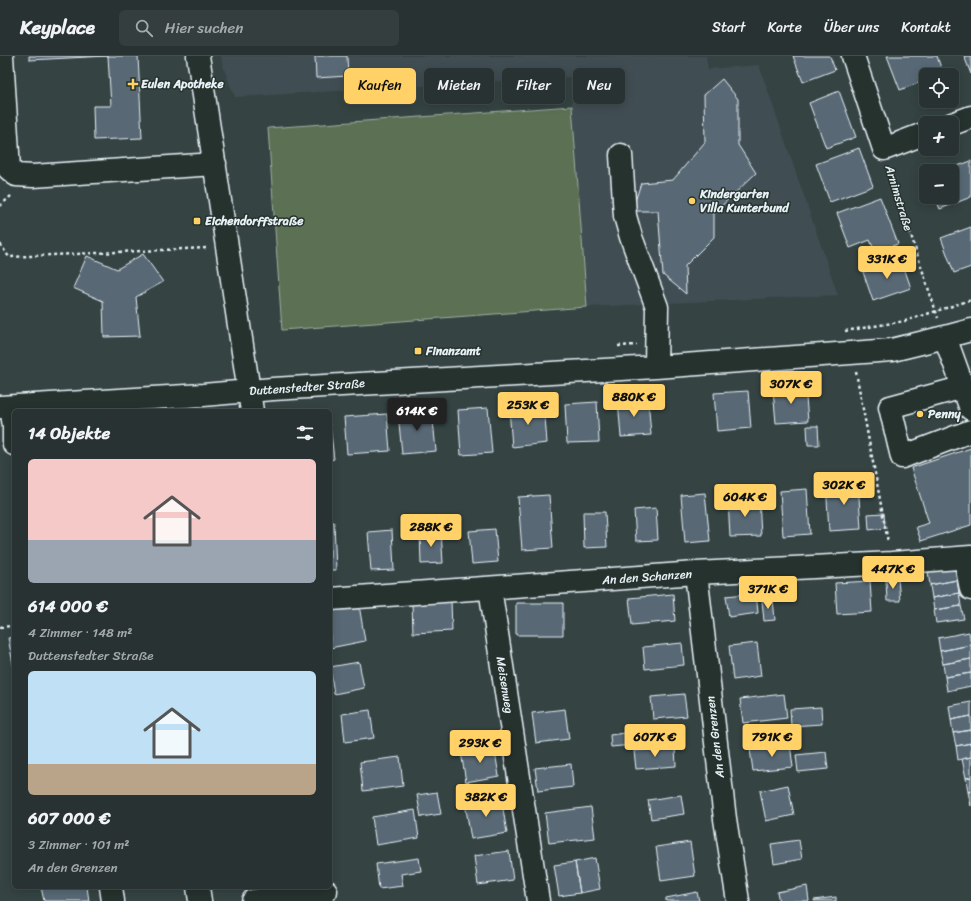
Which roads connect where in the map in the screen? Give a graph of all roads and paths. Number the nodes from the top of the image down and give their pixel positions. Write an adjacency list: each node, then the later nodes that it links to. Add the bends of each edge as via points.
1 (2, 56): 9 (street, via 8,169 16,175)
2 (198, 56): 9 (street)
3 (853, 56): 7 (street, Arnimstraße)
4 (971, 117): 5 (street)
5 (959, 121)
6 (919, 136): 7 (street, Arnimstraße)
7 (884, 148): 13 (path, Arnimstraße)
8 (621, 155): 17 (street, via 625,216 657,307)
9 (215, 164): 11 (street)
10 (0, 244): 11 (path, via 9,257)
11 (227, 247): 22 (street)
12 (971, 300): 13 (path)
13 (936, 311): 15 (path, via 905,321); 16 (path, Arnimstraße)
14 (971, 330): 16 (street, Duttenstedter Straße)
15 (842, 331)
16 (945, 338): 19 (street, Duttenstedter Straße, via 892,350); 21 (street)
17 (657, 344): 18 (path); 19 (street)
18 (617, 346)
19 (656, 367): 22 (street, Duttenstedter Straße)
20 (856, 372): 28 (path)
21 (964, 387): 24 (street); 26 (street, via 890,407 902,457)
22 (251, 401): 23 (street, Duttenstedter Straße, via 195,395)
23 (5, 407): 25 (street)
24 (971, 408)
25 (12, 422)
26 (971, 431)
27 (968, 558): 28 (street, An den Schanzen); 31 (street, An den Schanzen)
28 (892, 563): 29 (street, An den Schanzen)
29 (696, 573): 30 (street, An den Schanzen); 42 (street, An den Grenzen, via 725,819)
30 (490, 588): 32 (street, An den Schanzen); 41 (street, Meisenweg)
31 (971, 589)
32 (332, 599)
33 (12, 626): 34 (path)
34 (0, 627)
35 (111, 889): 38 (street)
36 (198, 889): 39 (street)
37 (326, 893): 40 (street)
38 (113, 901)
39 (200, 901)
40 (253, 901)
41 (538, 901)
42 (738, 901)

